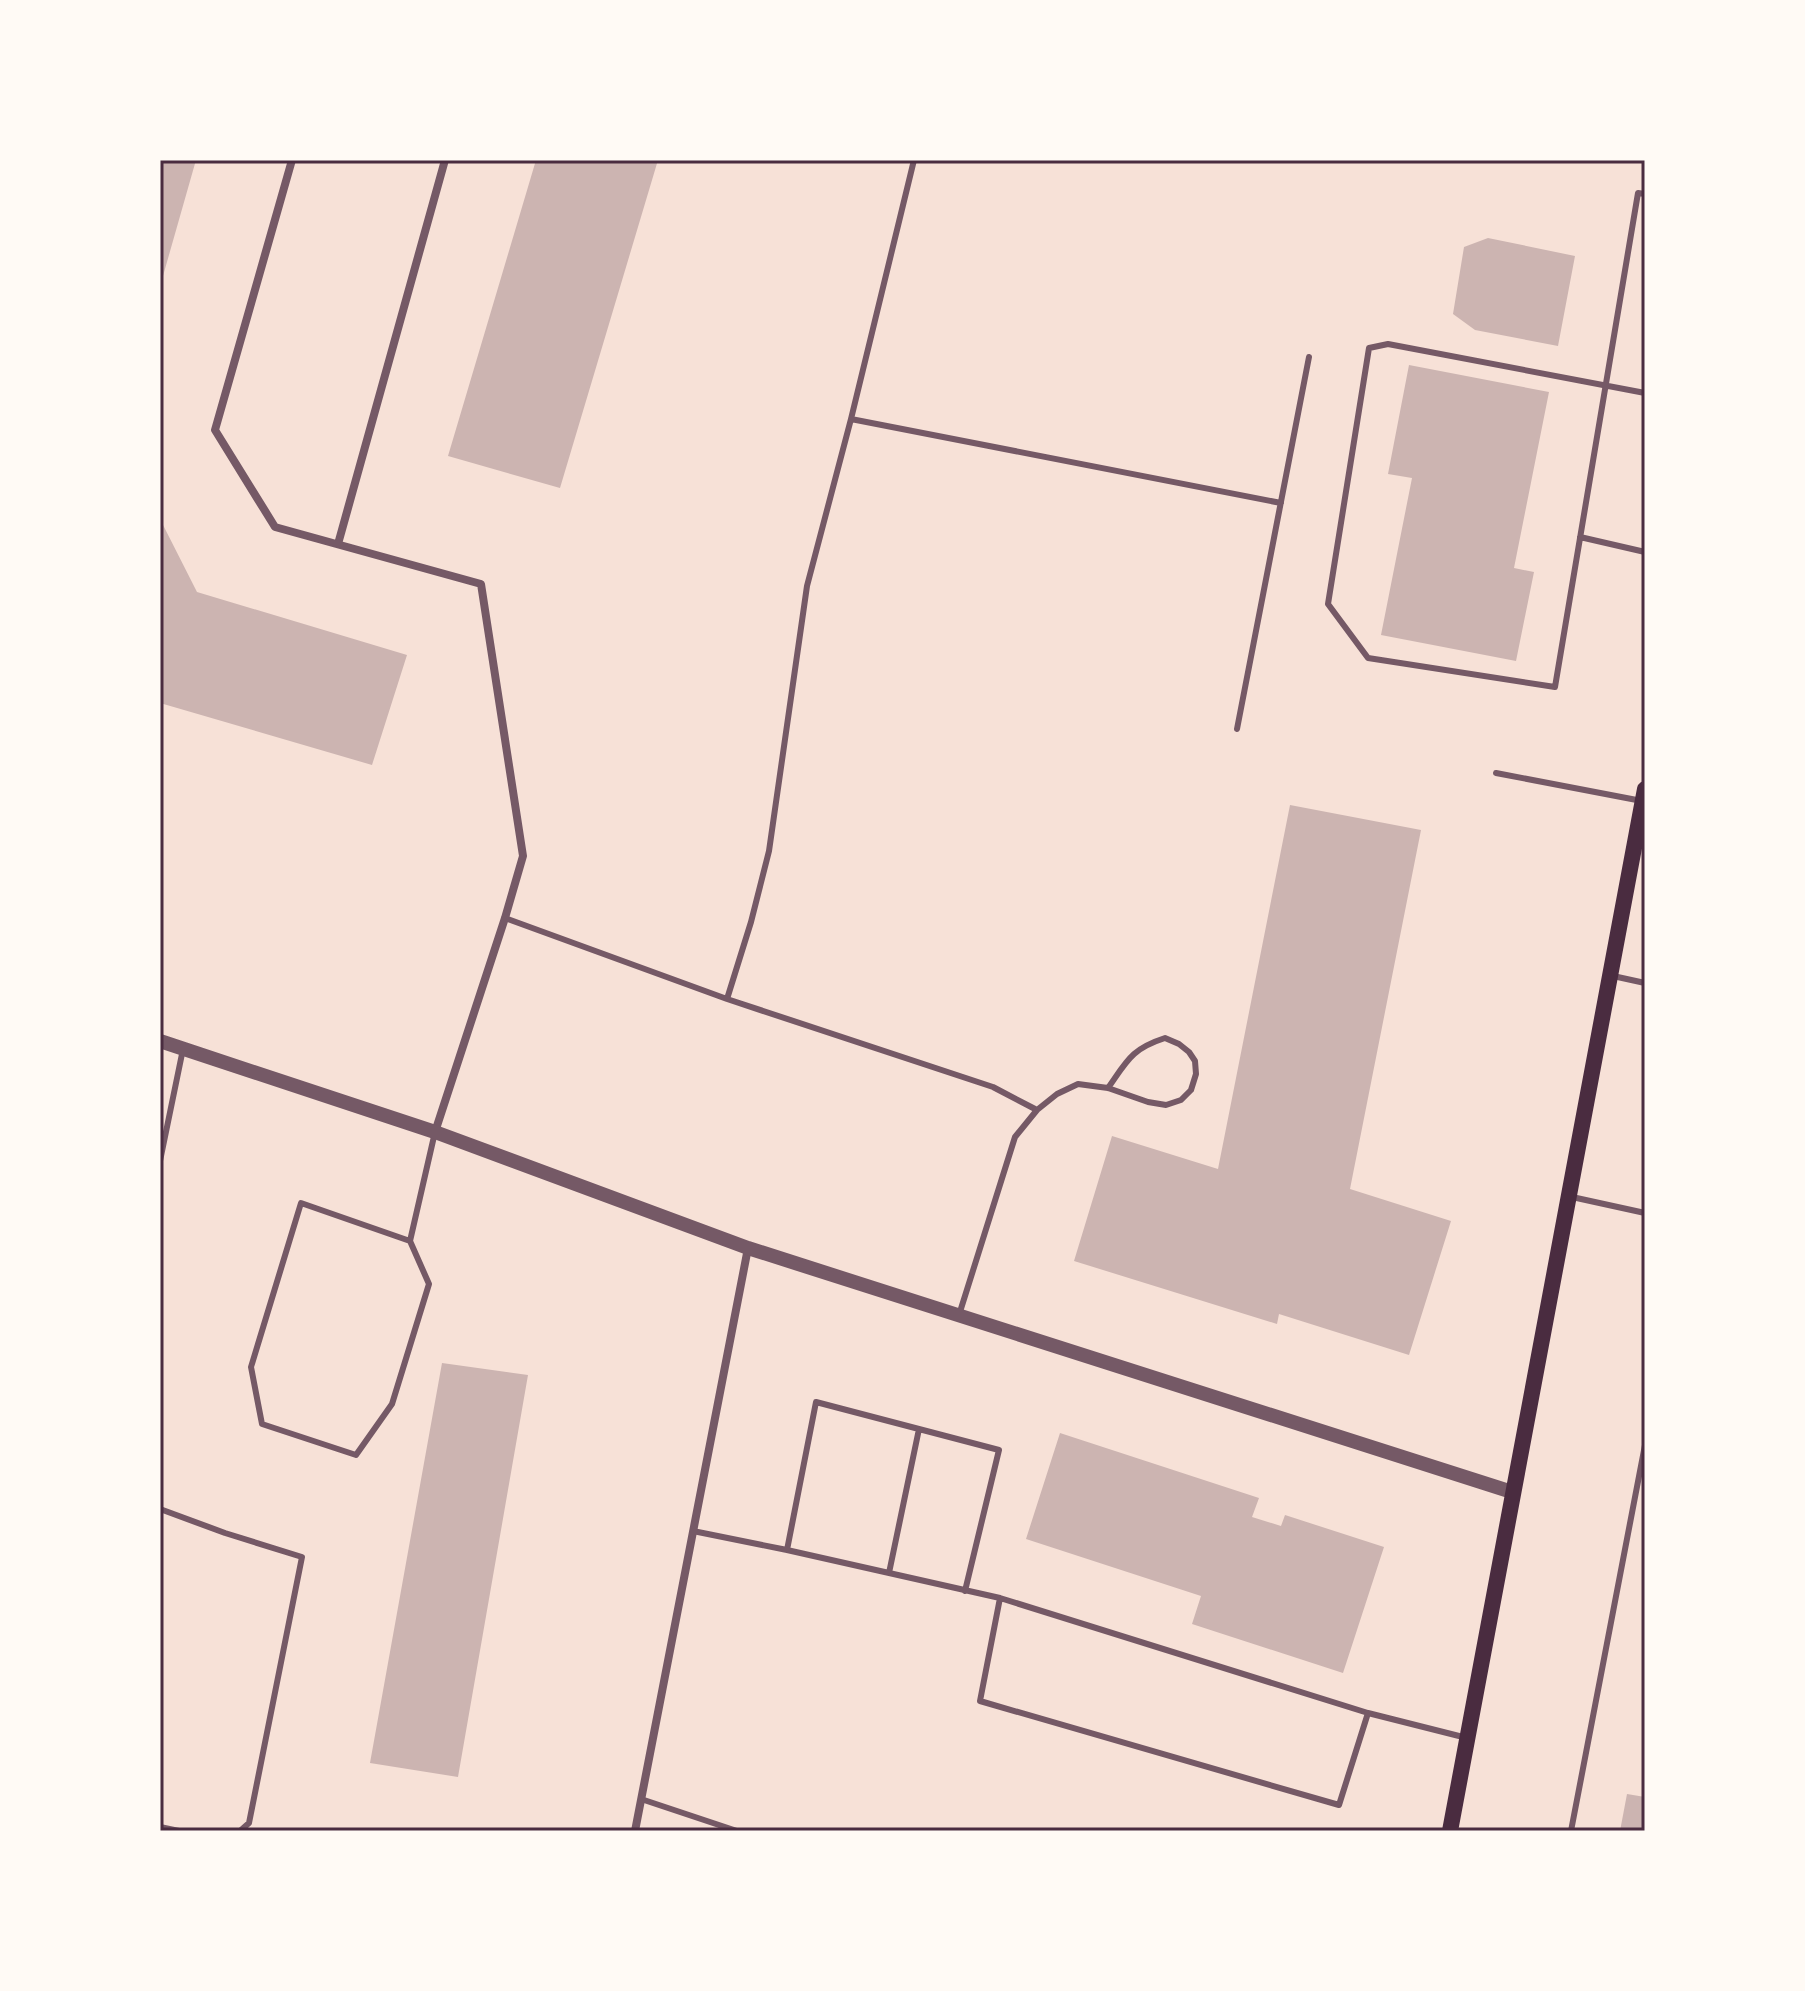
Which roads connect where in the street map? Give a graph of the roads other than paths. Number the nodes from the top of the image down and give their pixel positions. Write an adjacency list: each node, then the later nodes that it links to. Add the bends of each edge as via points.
1 (292, 160): 11 (street, via 215,430 275,527)
2 (445, 160): 11 (street)
3 (914, 160): 8 (lane)
4 (1645, 194): 6 (lane, via 1638,193)
5 (1309, 357): 9 (lane)
6 (1606, 385): 7 (lane); 10 (lane); 10 (lane, via 1388,344 1369,348 1328,604 1368,658 1555,687)
7 (1645, 393)
8 (851, 419): 9 (lane); 19 (lane, via 807,586 769,851)
9 (1281, 503): 13 (lane)
10 (1580, 537): 12 (lane)
11 (338, 544): 16 (street, via 481,584 523,856)
12 (1645, 552)
13 (1237, 729)
14 (1496, 773): 15 (lane)
15 (1644, 795): 17 (main road)
16 (505, 918): 19 (lane); 24 (street)
17 (1610, 976): 18 (lane); 26 (main road)
18 (1645, 983)
19 (727, 999): 23 (lane, via 993,1087)
20 (160, 1041): 21 (street)
21 (183, 1049): 24 (street); 25 (lane)
22 (1108, 1088): 22 (lane, via 1166,1105 1191,1090 1195,1061 1165,1038 1133,1053); 23 (lane, via 1078,1084)
23 (1037, 1110): 30 (lane, via 1015,1137)
24 (435, 1132): 28 (lane); 29 (street)
25 (160, 1161)
26 (1568, 1196): 27 (lane); 33 (main road)
27 (1645, 1213)
28 (410, 1241): 28 (lane, via 301,1203 251,1367 262,1424 356,1455 392,1404 429,1284)
29 (748, 1248): 30 (street); 35 (street)
30 (959, 1315): 33 (street)
31 (919, 1429): 36 (lane, via 816,1402); 37 (lane); 38 (lane, via 999,1450)
32 (1645, 1445): 49 (lane)
33 (1512, 1492): 41 (main road)
34 (160, 1509): 45 (lane, via 302,1557 249,1823)
35 (693, 1531): 36 (lane); 42 (street)
36 (787, 1550): 37 (lane)
37 (889, 1573): 38 (lane)
38 (965, 1591): 39 (lane)
39 (1000, 1598): 40 (lane); 40 (lane, via 980,1701 1339,1805)
40 (1368, 1713): 41 (lane)
41 (1467, 1738): 48 (main road)
42 (641, 1799): 46 (street); 47 (lane)
43 (160, 1827): 44 (lane)
44 (179, 1831)
45 (240, 1831)
46 (635, 1831)
47 (737, 1831)
48 (1450, 1831)
49 (1571, 1831)

